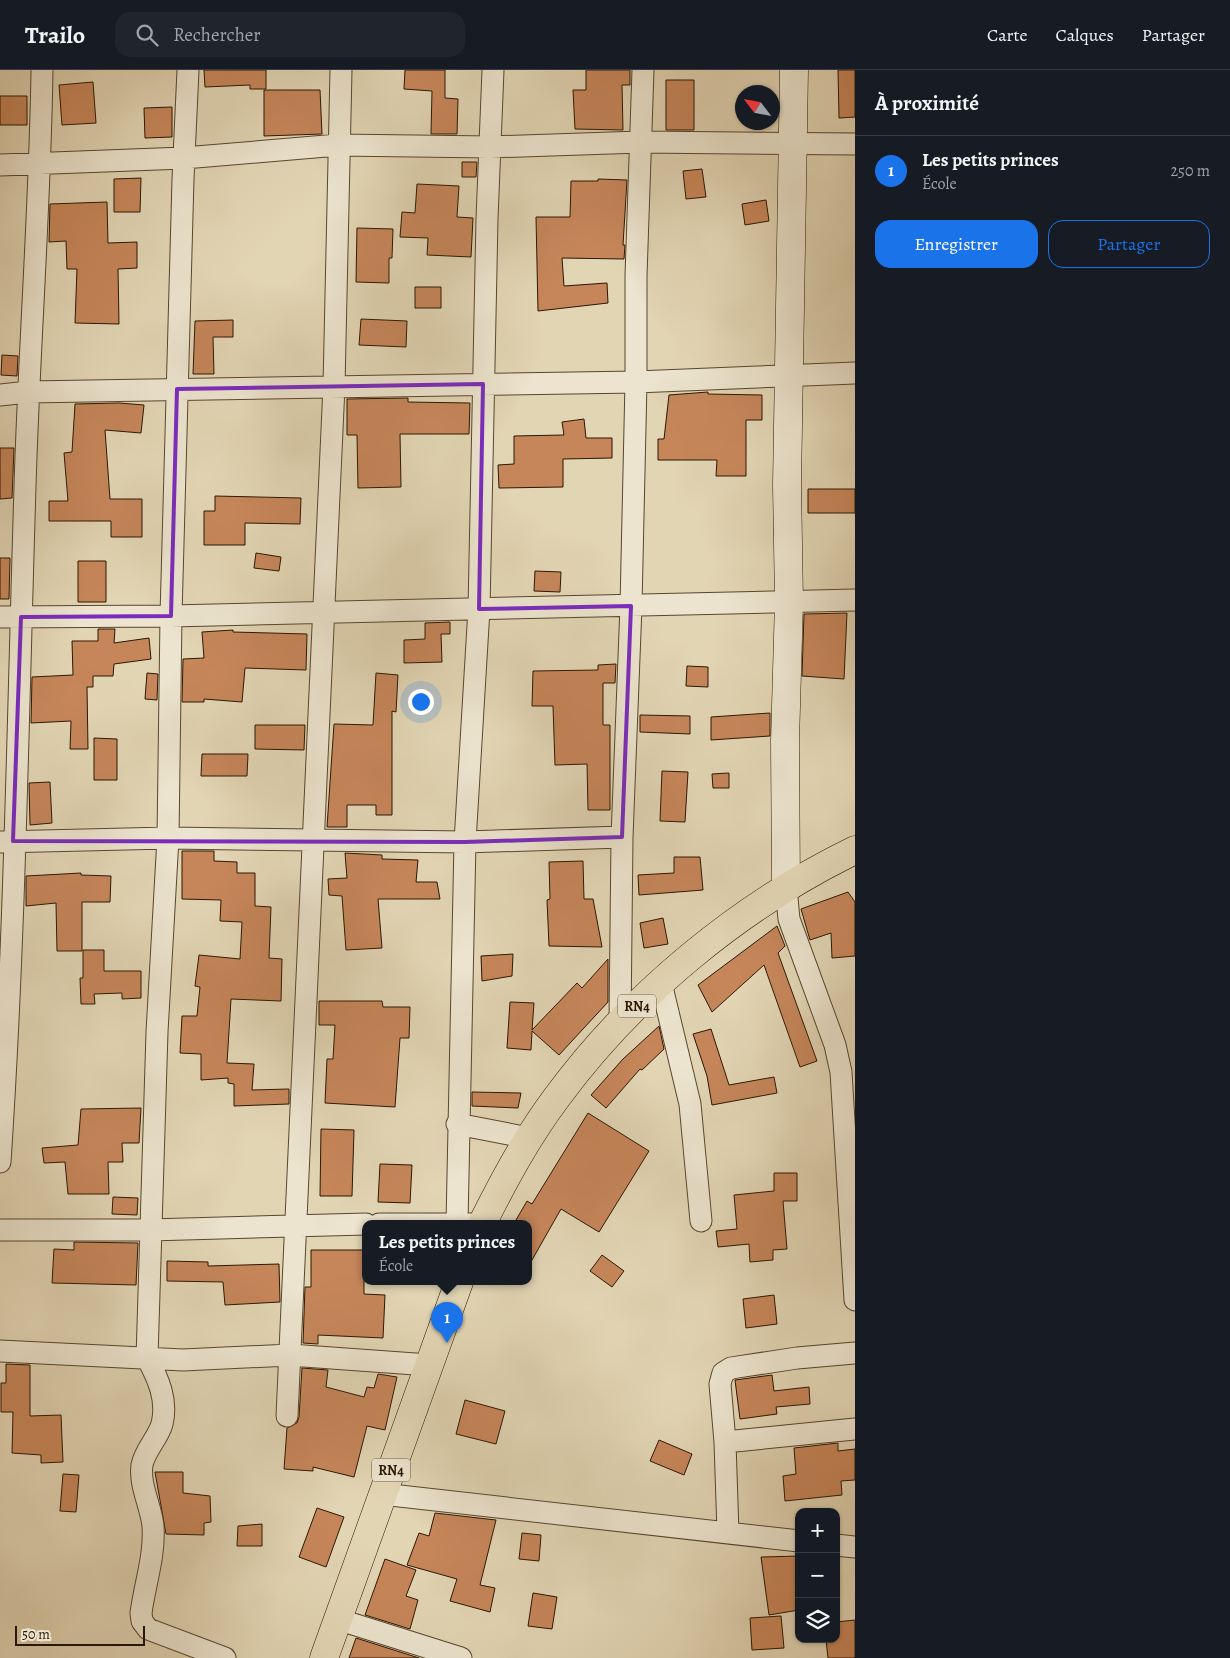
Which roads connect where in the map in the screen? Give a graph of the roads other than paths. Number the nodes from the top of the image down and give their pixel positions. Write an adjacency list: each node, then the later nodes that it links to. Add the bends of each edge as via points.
1 (42, 70): 14 (street)
2 (188, 70): 12 (street)
3 (340, 70): 9 (street)
4 (494, 70): 11 (street)
5 (643, 70): 7 (street)
6 (794, 70): 10 (street)
7 (640, 142): 10 (street); 11 (street); 17 (street)
8 (855, 144): 10 (street)
9 (338, 145): 11 (street); 12 (street); 19 (street)
10 (793, 145): 16 (street)
11 (490, 147): 18 (street)
12 (184, 158): 14 (street); 20 (street)
13 (0, 165): 14 (street)
14 (40, 165): 21 (street)
15 (855, 372): 16 (street)
16 (788, 374): 17 (street); 24 (street)
17 (636, 382): 18 (street); 25 (street)
18 (484, 384): 19 (street); 26 (street)
19 (334, 386): 20 (street); 27 (street)
20 (177, 389): 21 (street); 28 (street)
21 (28, 392): 22 (street); 29 (street)
22 (0, 395)
23 (855, 600): 24 (street)
24 (789, 602): 25 (street); 36 (street, via 785,741)
25 (631, 606): 26 (street); 30 (street)
26 (479, 609): 27 (street); 34 (street)
27 (323, 611): 28 (street); 32 (street)
28 (171, 616): 29 (street); 31 (street)
29 (10, 617): 33 (street)
30 (622, 837): 34 (street); 38 (street)
31 (168, 838): 32 (street); 33 (street); 48 (street)
32 (312, 840): 34 (street); 46 (street)
33 (7, 841): 41 (street)
34 (465, 842): 39 (street)
35 (855, 850): 36 (highway, RN4)
36 (786, 888): 37 (highway, RN4, via 727,929); 50 (street, via 789,919 835,1045 841,1072)
37 (661, 983): 38 (highway, RN4); 44 (street, via 690,1104)
38 (620, 1022): 40 (highway, RN4, via 556,1097)
39 (457, 1124): 40 (street); 42 (street)
40 (529, 1138): 43 (highway, RN4)
41 (0, 1162)
42 (469, 1220)
43 (473, 1220)
44 (701, 1222)
45 (362, 1224): 46 (street)
46 (295, 1226): 48 (street); 53 (street)
47 (0, 1230): 48 (street)
48 (150, 1230): 54 (street)
49 (458, 1285): 55 (highway, RN4)
50 (855, 1300)
51 (0, 1351): 54 (street)
52 (855, 1352): 58 (street, via 727,1370 720,1384)
53 (290, 1355): 54 (street, via 183,1360); 55 (street); 56 (street)
54 (147, 1358): 65 (street, via 162,1390 163,1406 162,1424 142,1466 153,1524 153,1543 142,1621 148,1629)
55 (429, 1365): 59 (highway, RN4)
56 (287, 1416)
57 (855, 1429): 58 (street)
58 (725, 1442): 60 (street)
59 (382, 1494): 60 (street); 64 (highway, RN4)
60 (728, 1533): 61 (street)
61 (795, 1541)
62 (840, 1545): 63 (street)
63 (855, 1547)
64 (337, 1619): 66 (highway, RN4); 67 (street)
65 (226, 1658)
66 (324, 1658)
67 (461, 1658)

